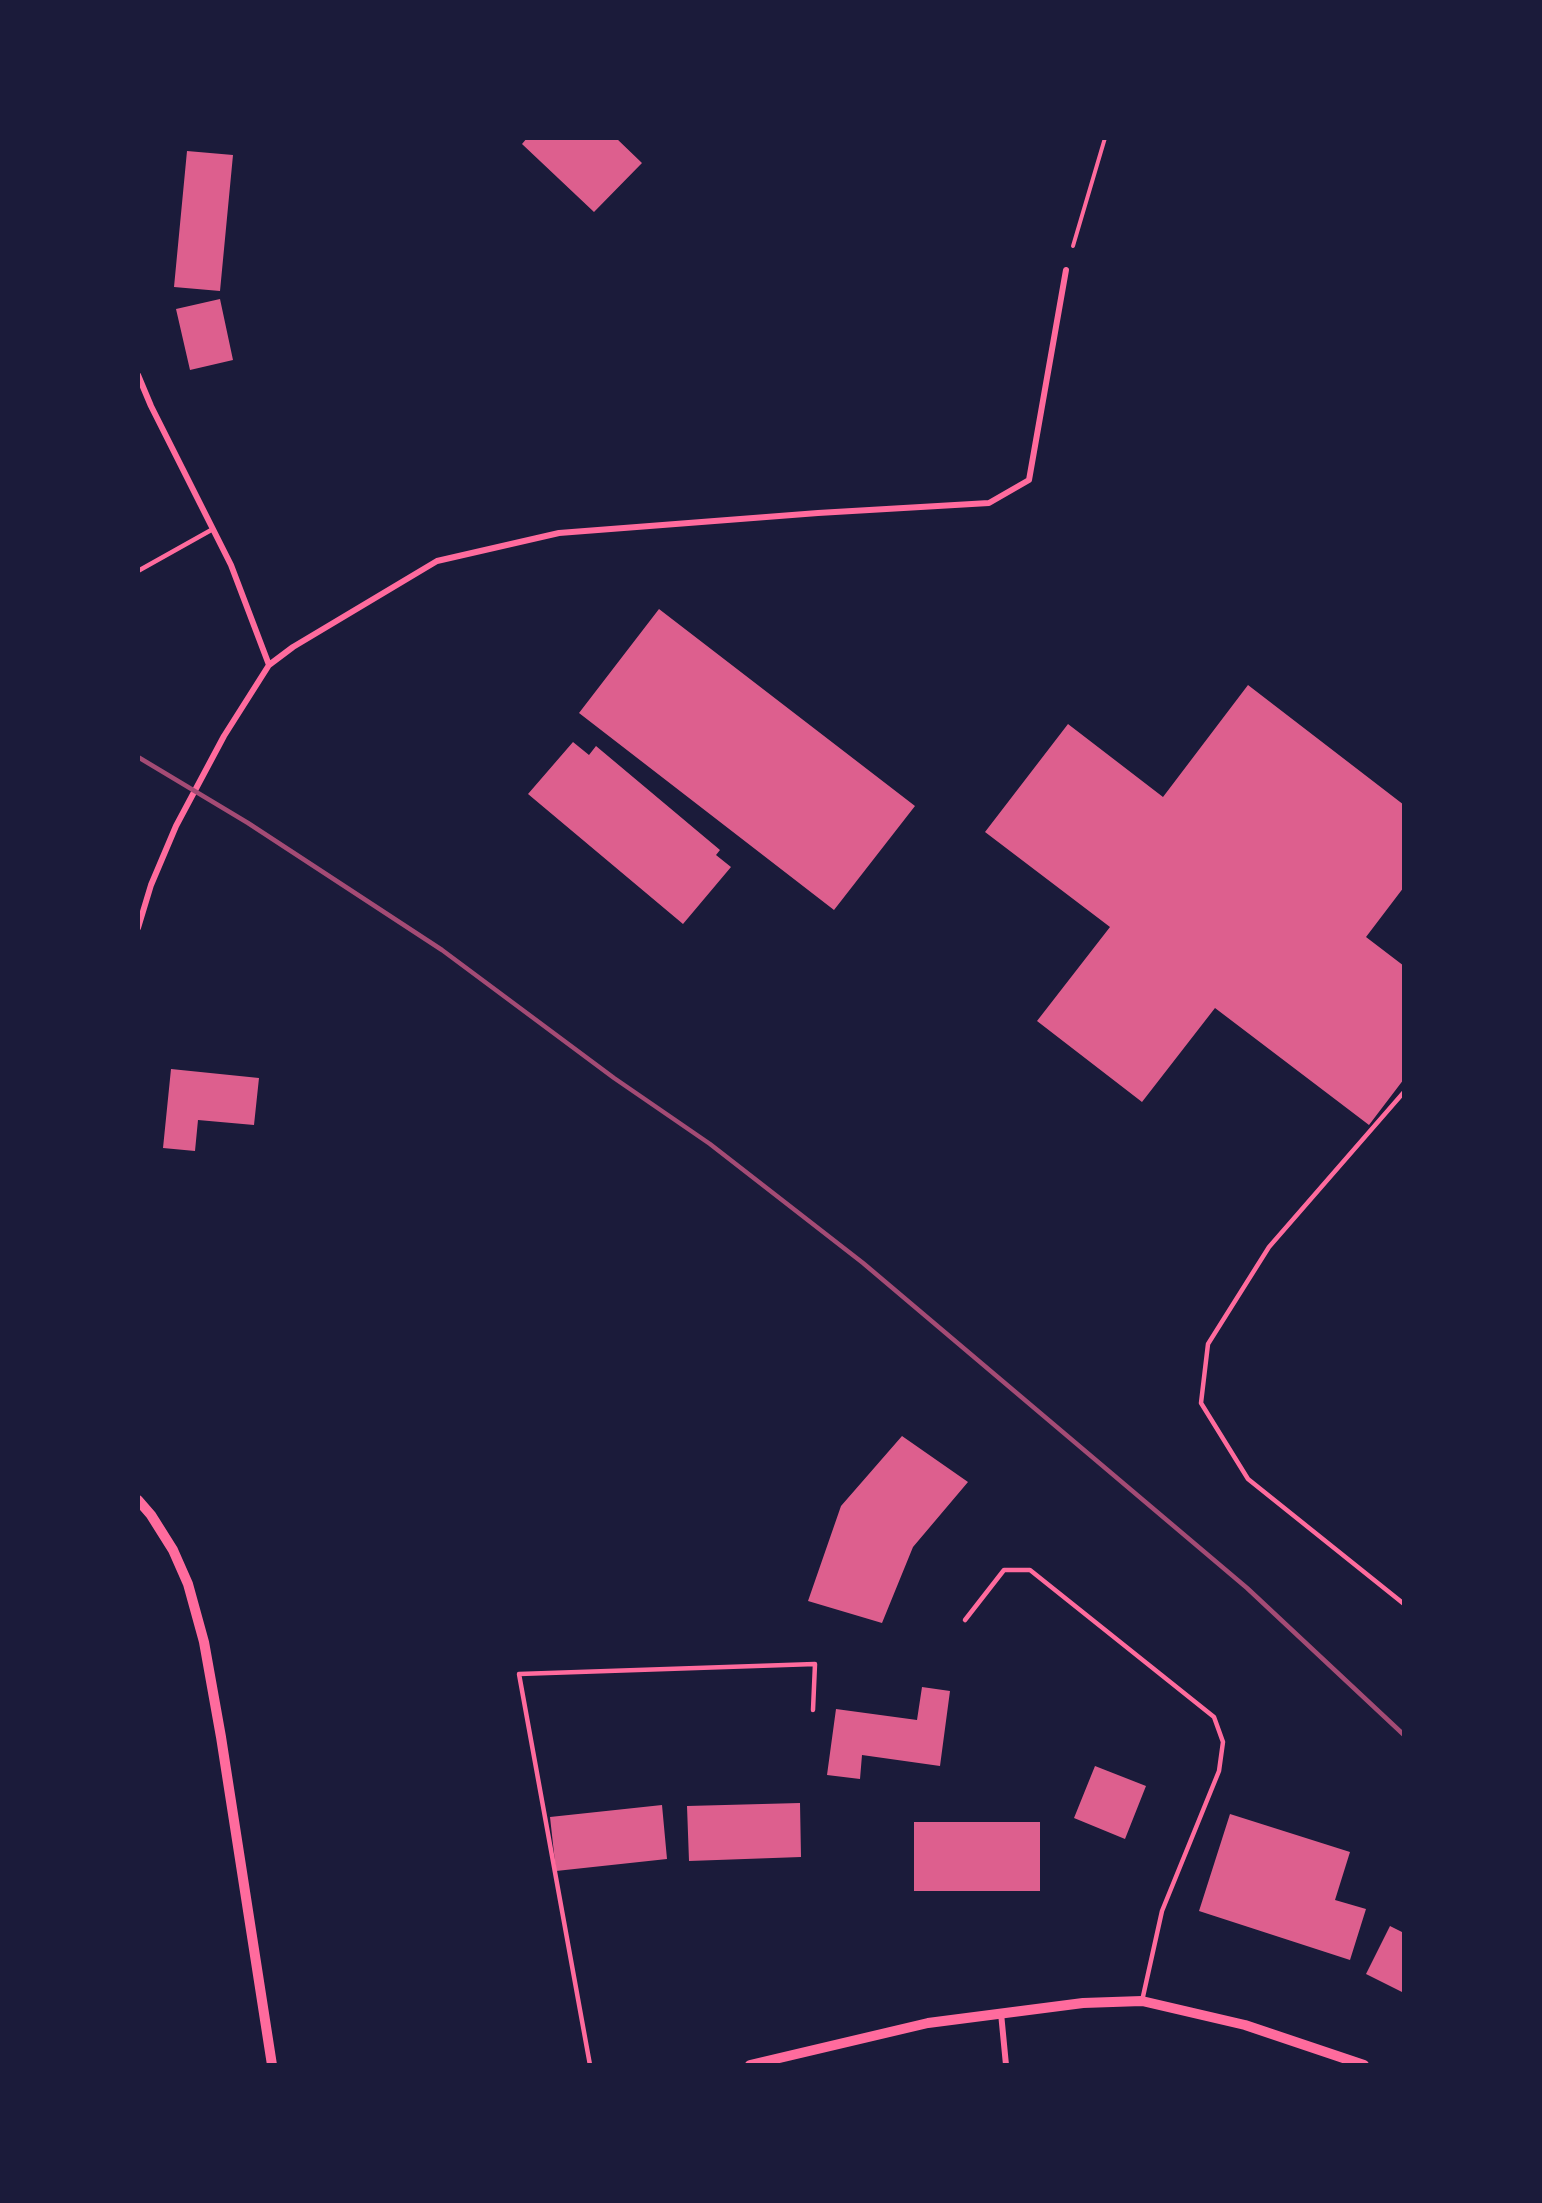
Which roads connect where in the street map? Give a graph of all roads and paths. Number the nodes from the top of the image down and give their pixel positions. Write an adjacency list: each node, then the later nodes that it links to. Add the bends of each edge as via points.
1 (1105, 138): 2 (path)
2 (1066, 270): 6 (street, via 1029,480 989,503 560,533 437,561)
3 (138, 375): 4 (street)
4 (213, 529): 5 (lane); 6 (street)
5 (138, 571)
6 (269, 665): 7 (street, via 224,736 176,826)
7 (138, 928)
8 (1404, 1092): 10 (lane, via 1269,1247 1208,1344 1201,1403 1248,1479)
9 (138, 1500): 15 (street, via 173,1550 188,1584 204,1642)
10 (1404, 1604)
11 (966, 1620): 13 (lane, via 1005,1570 1030,1570 1214,1717 1223,1742 1219,1771 1162,1911)
12 (813, 1710): 16 (lane, via 815,1664 519,1674)
13 (1142, 2001): 14 (street); 19 (street, via 1245,2025)
14 (1001, 2012): 17 (street, via 928,2023); 18 (street)
15 (272, 2065)
16 (590, 2065)
17 (750, 2065)
18 (1006, 2065)
19 (1364, 2065)

